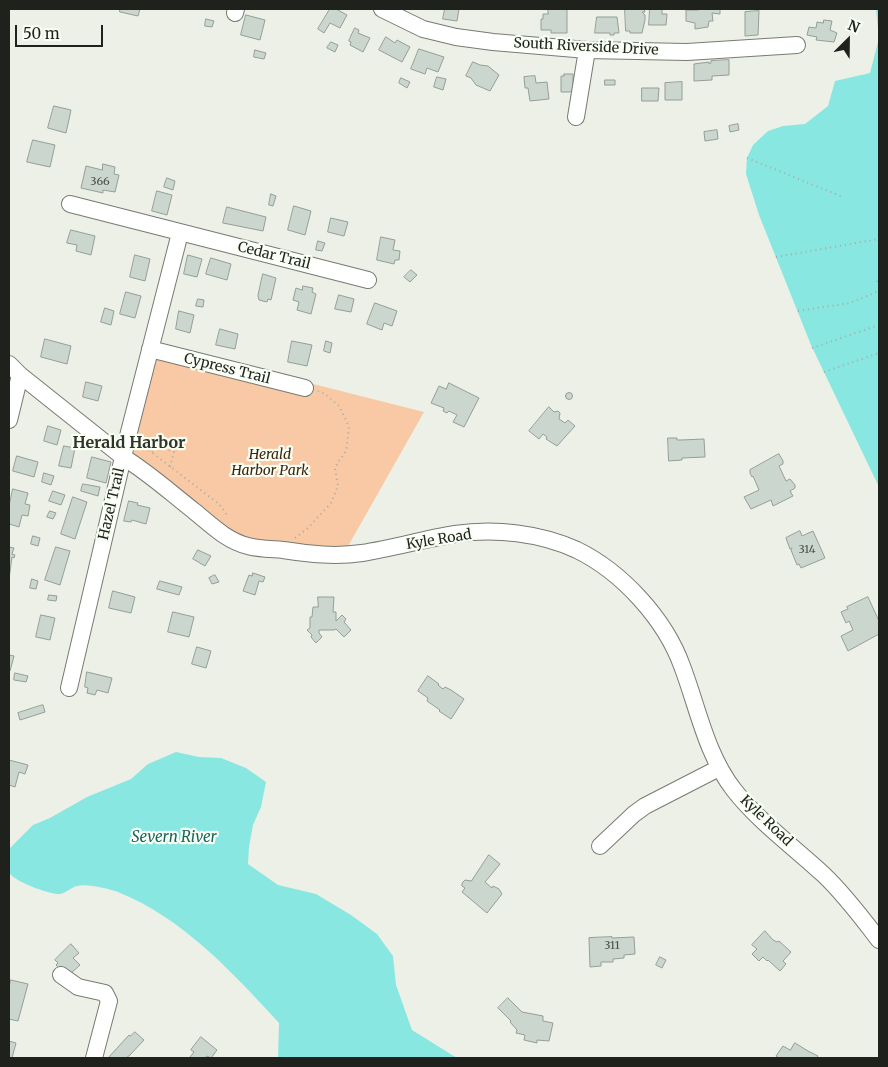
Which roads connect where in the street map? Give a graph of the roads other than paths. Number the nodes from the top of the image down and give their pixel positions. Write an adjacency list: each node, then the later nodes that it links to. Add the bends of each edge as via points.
1 (382, 9): 3 (street, South Riverside Drive, via 423,29 456,37)
2 (797, 45): 3 (street, South Riverside Drive, via 687,52)
3 (587, 50): 4 (street)
4 (576, 117)
5 (70, 204): 6 (street, Cedar Trail)
6 (180, 233): 7 (street, Cedar Trail); 8 (street, Hazel Trail)
7 (368, 280)
8 (150, 349): 10 (street, Cypress Trail); 12 (street, Hazel Trail)
9 (14, 370): 11 (street); 12 (street, Kyle Road)
10 (305, 388)
11 (9, 420)
12 (123, 457): 13 (street, Hazel Trail); 14 (street, Kyle Road, via 227,537 249,546 324,556 360,554 456,534 505,532 532,536 577,550 624,583 663,629 681,662)
13 (69, 688)
14 (719, 768): 15 (street, via 645,806); 16 (street, Kyle Road, via 751,810 838,889)
15 (600, 846)
16 (879, 940)
17 (61, 976): 18 (street, via 78,987 105,993 110,1001)
18 (94, 1058)

